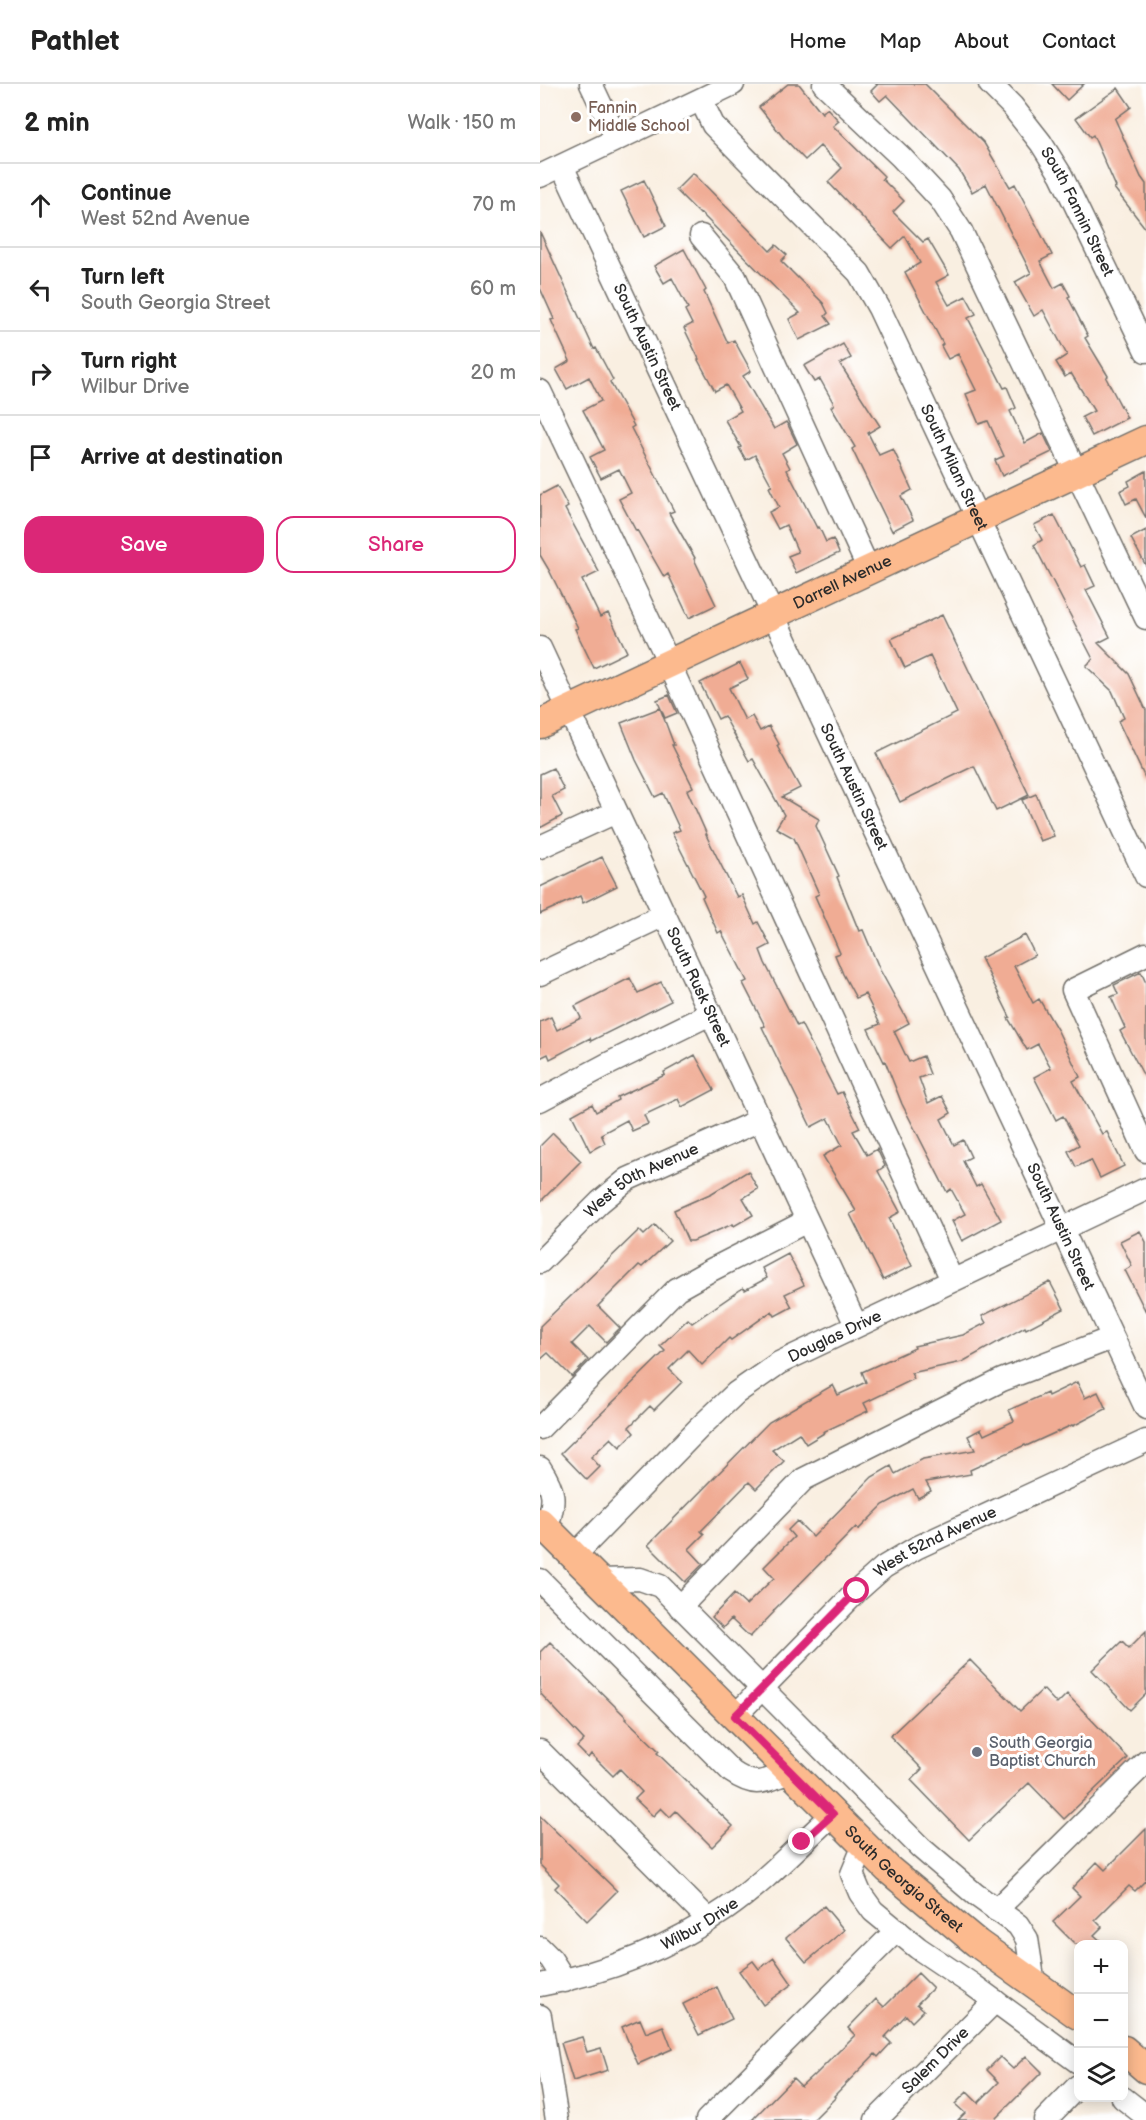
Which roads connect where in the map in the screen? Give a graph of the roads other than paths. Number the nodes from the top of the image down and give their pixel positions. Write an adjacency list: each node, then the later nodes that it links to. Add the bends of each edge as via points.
1 (591, 84): 6 (street)
2 (733, 84): 5 (street)
3 (824, 84): 13 (street, via 901,157 940,199 961,231)
4 (990, 84): 10 (street, South Fannin Street, via 1041,143 1061,175)
5 (700, 100): 6 (street); 14 (street, South Milam Street, via 713,125 860,273)
6 (617, 139): 7 (street)
7 (562, 166): 8 (street); 16 (street, South Austin Street)
8 (540, 176)
9 (701, 236): 15 (street, via 735,277)
10 (1146, 351)
11 (540, 391): 19 (street)
12 (1146, 440): 13 (main road, Darrell Avenue)
13 (1077, 472): 14 (main road, Darrell Avenue); 17 (street)
14 (976, 519): 15 (main road, Darrell Avenue); 24 (street, South Milam Street)
15 (868, 570): 16 (main road, Darrell Avenue)
16 (774, 615): 19 (main road, Darrell Avenue); 34 (street, South Austin Street)
17 (1146, 618)
18 (540, 648): 20 (street, South Rusk Street)
19 (669, 663): 20 (main road, Darrell Avenue); 36 (street)
20 (569, 710): 21 (main road, Darrell Avenue); 22 (street, South Rusk Street)
21 (540, 724)
22 (616, 812): 23 (street); 25 (street, South Rusk Street)
23 (540, 848)
24 (1146, 876)
25 (663, 915): 27 (street); 28 (street, South Rusk Street)
26 (1146, 954): 31 (street, via 1073,990)
27 (540, 974)
28 (710, 1014): 29 (street); 30 (street, South Rusk Street)
29 (540, 1100)
30 (760, 1120): 33 (street, South Rusk Street); 35 (street, West 50th Avenue, via 628,1179)
31 (1146, 1150)
32 (1146, 1189): 34 (street, Douglas Drive)
33 (807, 1221): 37 (street, South Rusk Street); 40 (street, via 677,1289)
34 (1061, 1230): 36 (street, Douglas Drive); 38 (street, South Austin Street)
35 (540, 1262)
36 (952, 1280): 37 (street, Douglas Drive)
37 (856, 1325): 44 (street, Douglas Drive, via 779,1363 736,1393)
38 (1112, 1338): 39 (street, South Austin Street); 47 (street, via 1002,1380 804,1479)
39 (1146, 1408)
40 (540, 1428)
41 (1146, 1441): 48 (street, West 52nd Avenue, via 916,1548 884,1567)
42 (540, 1468): 43 (street, via 554,1500)
43 (544, 1526): 44 (main road, South Georgia Street)
44 (574, 1556): 46 (main road, South Georgia Street)
45 (540, 1580): 52 (street, via 732,1772 757,1783)
46 (598, 1580): 47 (street, via 640,1579 660,1586); 49 (main road, South Georgia Street)
47 (680, 1607): 48 (street)
48 (761, 1690): 49 (street, West 52nd Avenue); 55 (street, via 921,1848)
49 (735, 1716): 52 (main road, South Georgia Street)
50 (540, 1751): 56 (street)
51 (1146, 1762): 55 (street)
52 (790, 1772): 53 (main road, South Georgia Street)
53 (833, 1814): 54 (main road, South Georgia Street); 56 (street, Wilbur Drive, via 779,1866)
54 (864, 1845): 57 (street, via 852,1874 873,1911); 60 (main road, South Georgia Street, via 977,1943)
55 (996, 1910): 60 (street, via 1018,1925 1027,1939)
56 (709, 1920): 59 (street, Wilbur Drive, via 646,1953)
57 (897, 1930): 62 (street); 72 (street)
58 (540, 1948): 59 (street)
59 (565, 1981): 61 (street, Wilbur Drive)
60 (1034, 1983): 63 (main road, South Georgia Street)
61 (540, 1985)
62 (995, 2001): 66 (street); 73 (street, Salem Drive)
63 (1074, 2012)
64 (540, 2016): 71 (street)
65 (1128, 2053): 67 (main road)
66 (1074, 2059)
67 (1146, 2069)
68 (1074, 2090): 74 (street)
69 (1128, 2101): 70 (street)
70 (1146, 2116)
71 (557, 2120)
72 (707, 2120)
73 (876, 2120)
74 (1045, 2120)

